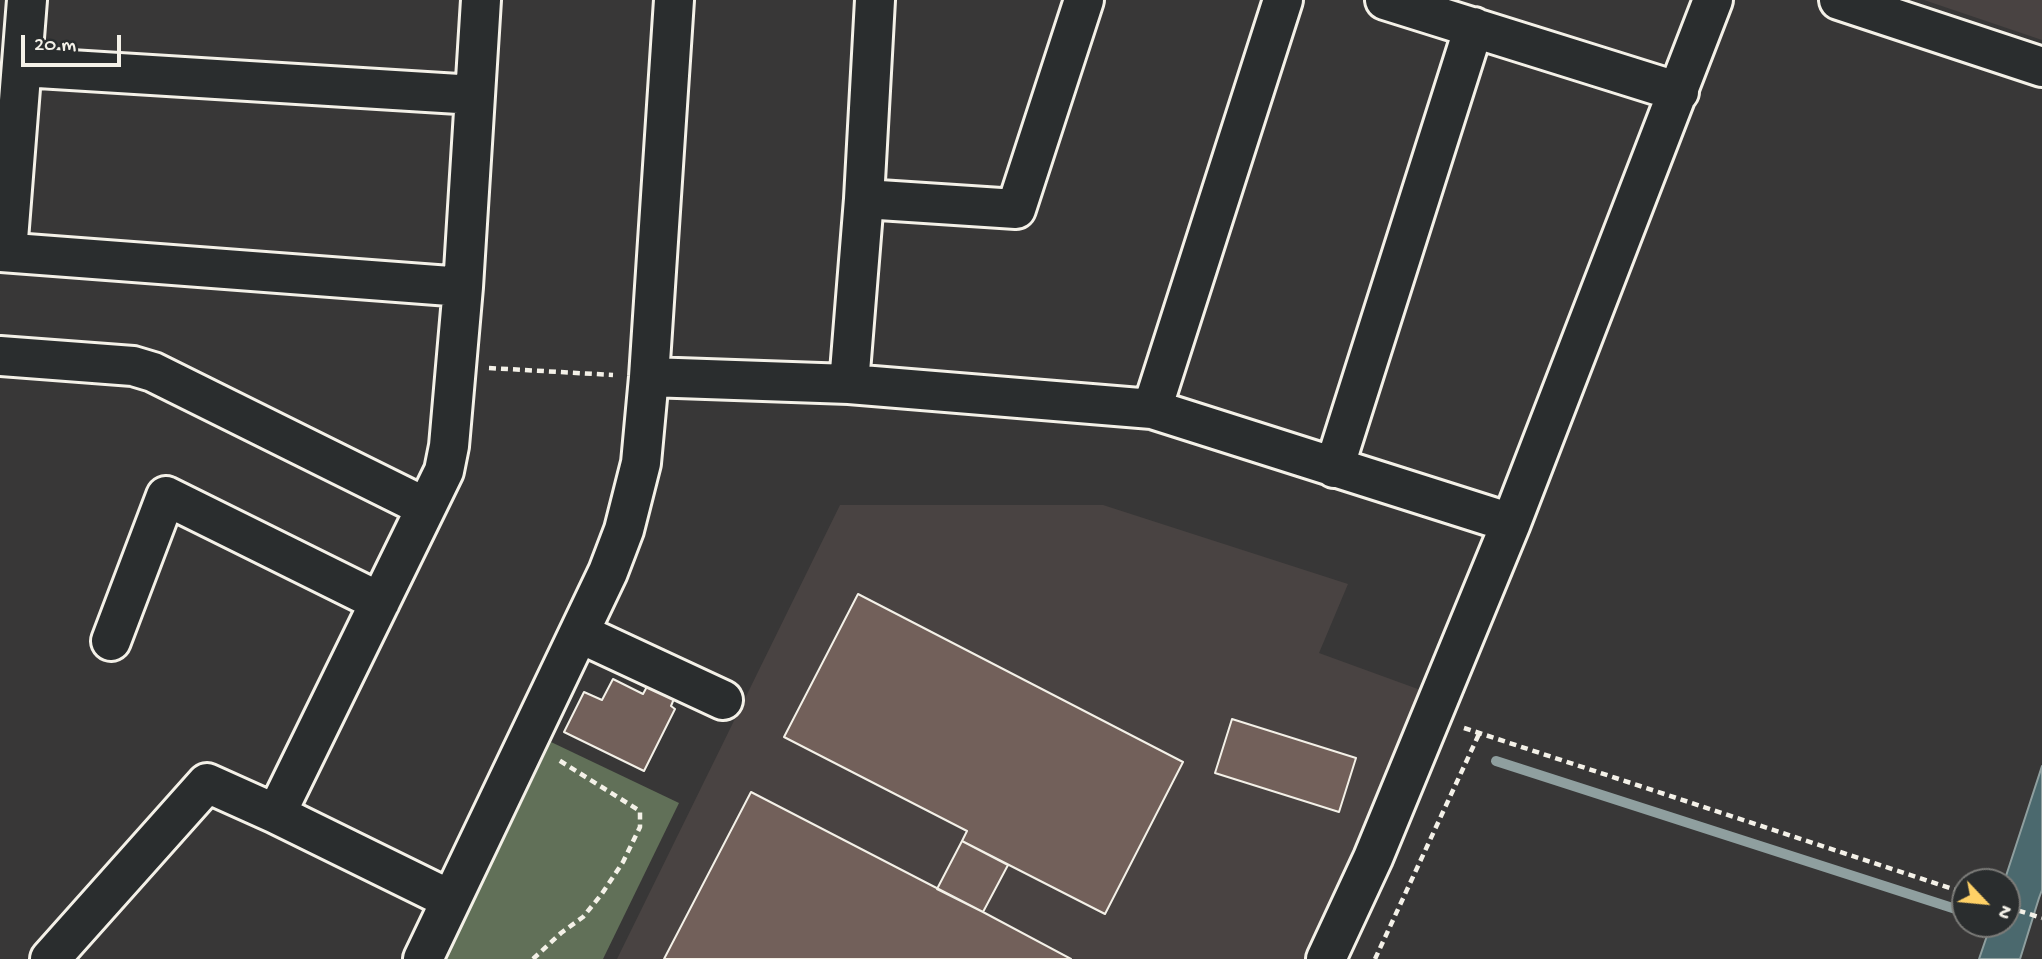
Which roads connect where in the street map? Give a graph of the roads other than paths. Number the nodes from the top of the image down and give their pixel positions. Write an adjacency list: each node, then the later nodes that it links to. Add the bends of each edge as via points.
1 (27, 0): 11 (street)
2 (481, 0): 14 (street)
3 (674, 0): 19 (street)
4 (875, 0): 15 (street)
5 (1084, 0): 15 (street, via 1016,209)
6 (1283, 0): 21 (street)
7 (1385, 0): 10 (street)
8 (1713, 0): 13 (street)
9 (1839, 0): 12 (street)
10 (1474, 27): 13 (street); 22 (street)
11 (22, 67): 14 (street); 16 (street)
12 (2042, 67)
13 (1679, 92): 24 (street)
14 (475, 95): 17 (street)
15 (864, 199): 20 (street)
16 (3, 252): 17 (street)
17 (463, 287): 23 (street, via 449,446 444,471)
18 (0, 356): 23 (street, via 133,366 153,372)
19 (649, 377): 20 (street); 26 (street, via 641,463 630,509 608,572)
20 (849, 384): 21 (street)
21 (1152, 410): 22 (street)
22 (1334, 468): 24 (street)
23 (425, 507): 25 (street)
24 (1511, 523): 33 (street, via 1373,858)
25 (380, 602): 27 (street, via 166,496); 29 (street)
26 (579, 633): 28 (street); 30 (street)
27 (111, 641)
28 (723, 700)
29 (276, 814): 30 (street); 31 (street, via 207,783)
30 (451, 900): 32 (street)
31 (50, 959)
32 (423, 959)
33 (1326, 959)

